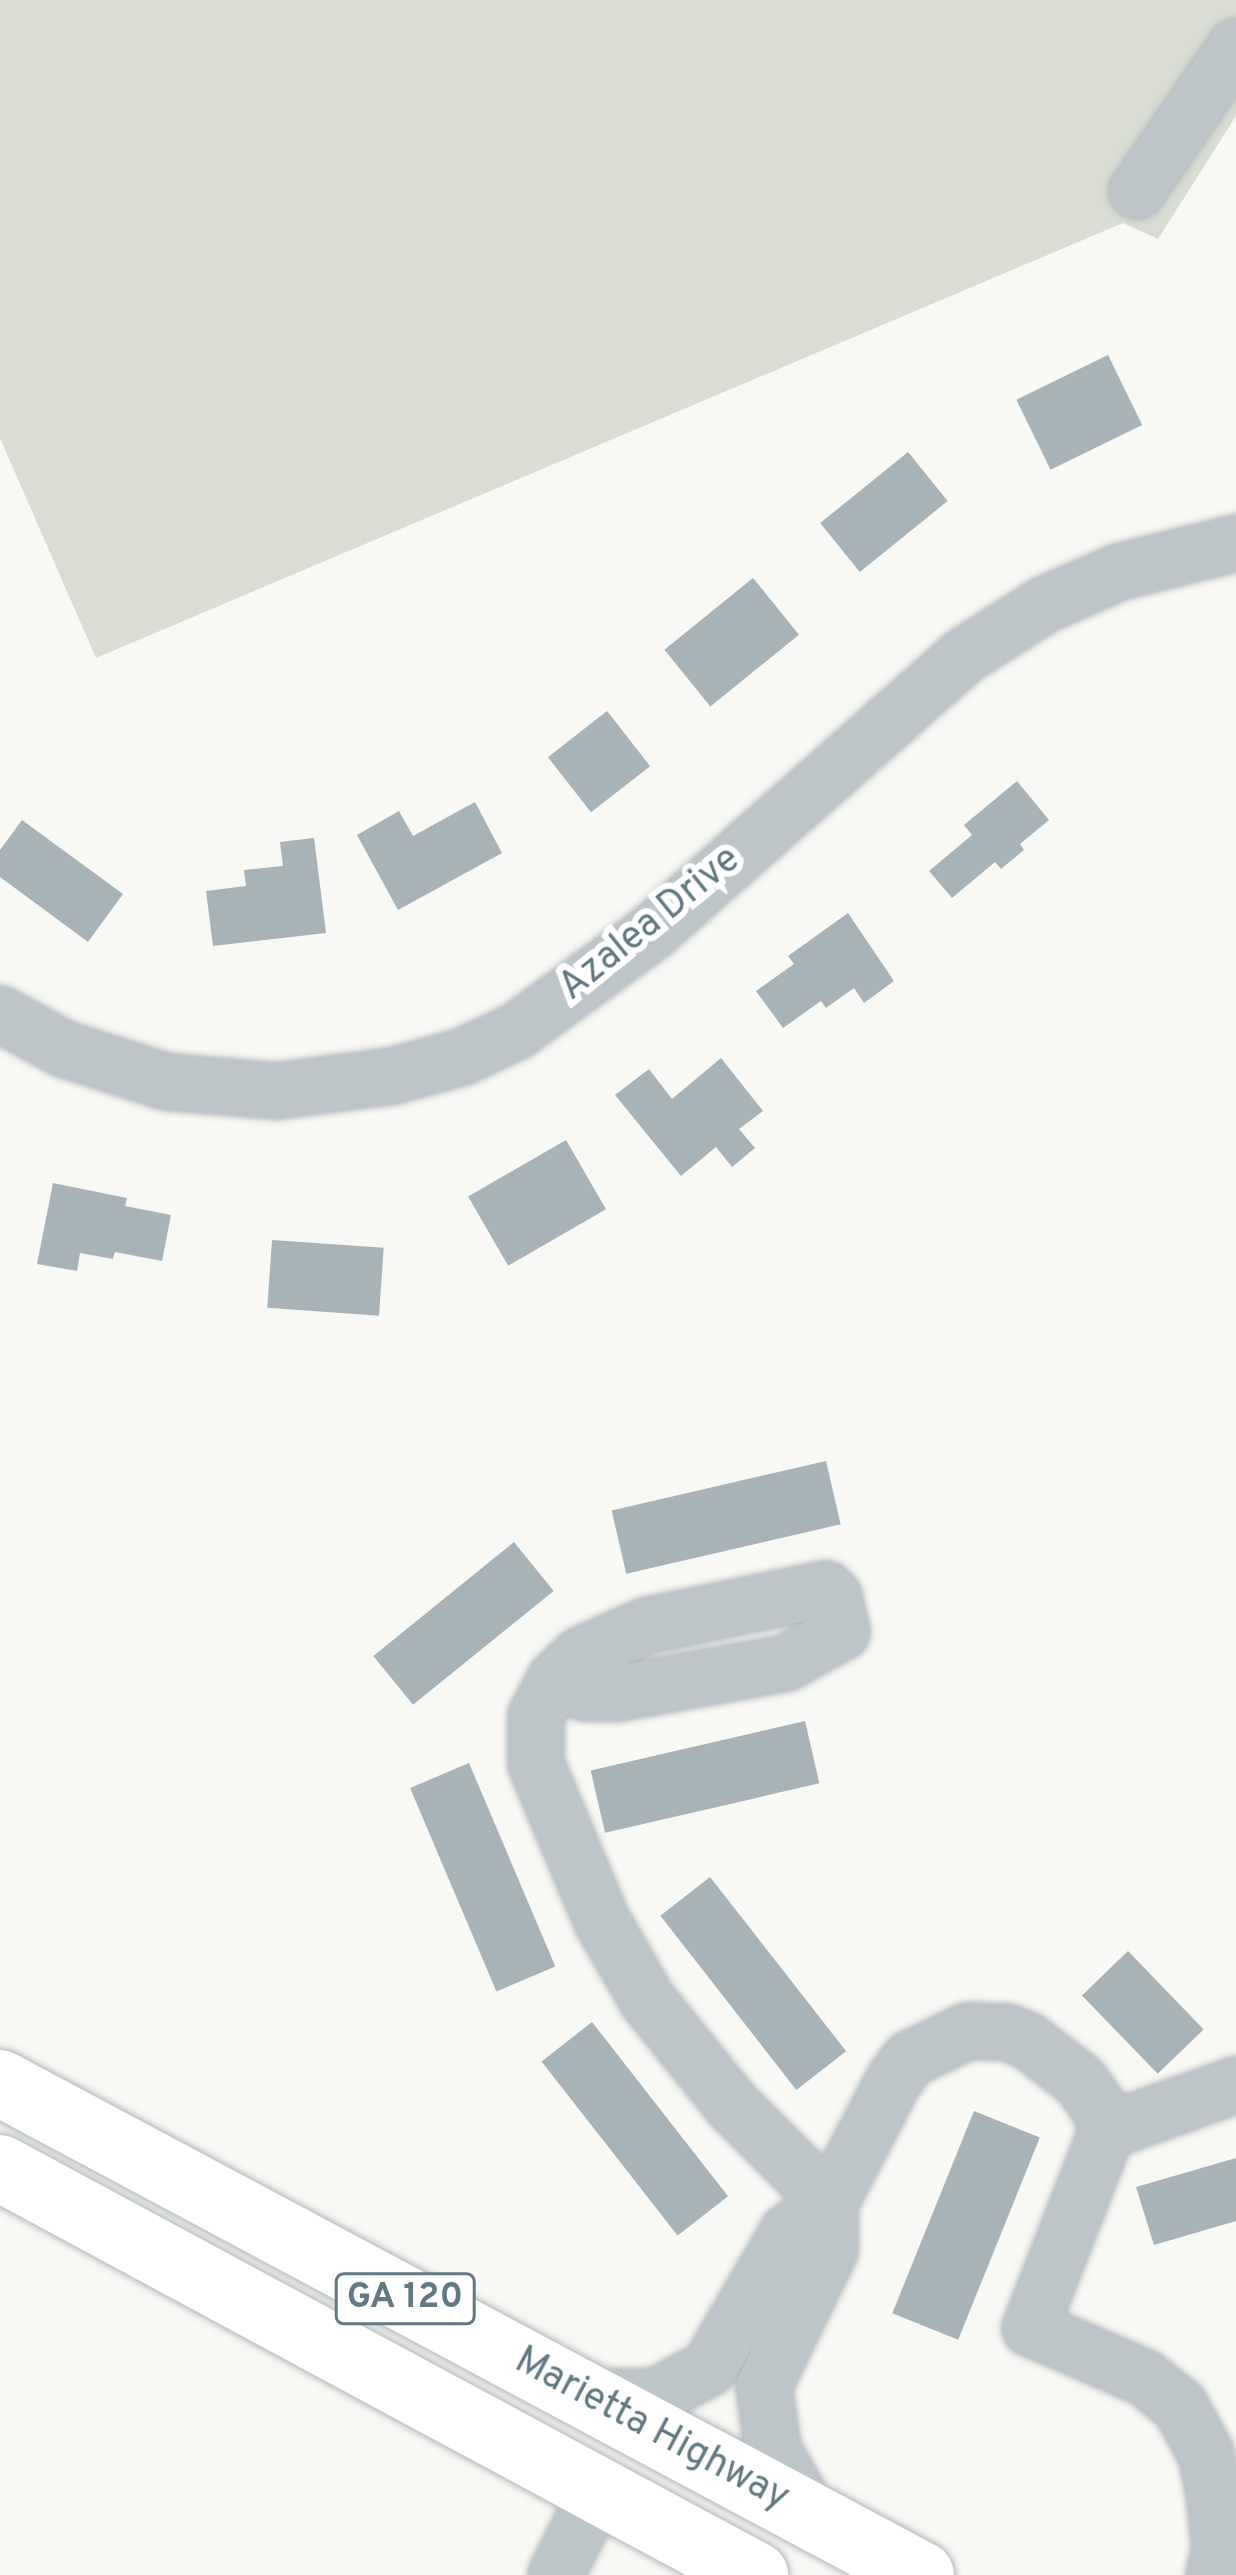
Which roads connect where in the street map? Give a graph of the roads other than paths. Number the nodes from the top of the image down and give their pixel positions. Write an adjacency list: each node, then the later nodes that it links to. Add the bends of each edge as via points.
1 (1236, 47): 2 (street)
2 (1137, 191)
3 (1236, 543): 4 (street, Azalea Drive, via 1119,572 1044,605 964,656 651,932 517,1031 462,1057 393,1076 276,1091 189,1084 64,1049)
4 (0, 1014)
5 (555, 1679): 10 (street, via 536,1716 536,1764 602,1921 662,2018)
6 (0, 2083): 11 (highway, Marietta Highway / GA 120)
7 (1236, 2084): 8 (street)
8 (1106, 2131): 10 (street, via 1080,2080 1027,2040 968,2031 928,2047 894,2080); 14 (street, via 1030,2328 1145,2378 1180,2405 1206,2455)
9 (0, 2168): 12 (highway, Marietta Highway / GA 120)
10 (830, 2203): 11 (street, via 788,2232 728,2344 700,2376 655,2397); 13 (street, via 830,2251 764,2386 773,2450)
11 (589, 2397): 13 (highway, Marietta Highway / GA 120)
12 (598, 2491): 15 (street); 16 (highway, Marietta Highway / GA 120)
13 (810, 2515): 17 (highway, Marietta Highway / GA 120)
14 (1223, 2561)
15 (556, 2575)
16 (755, 2575)
17 (921, 2575)

